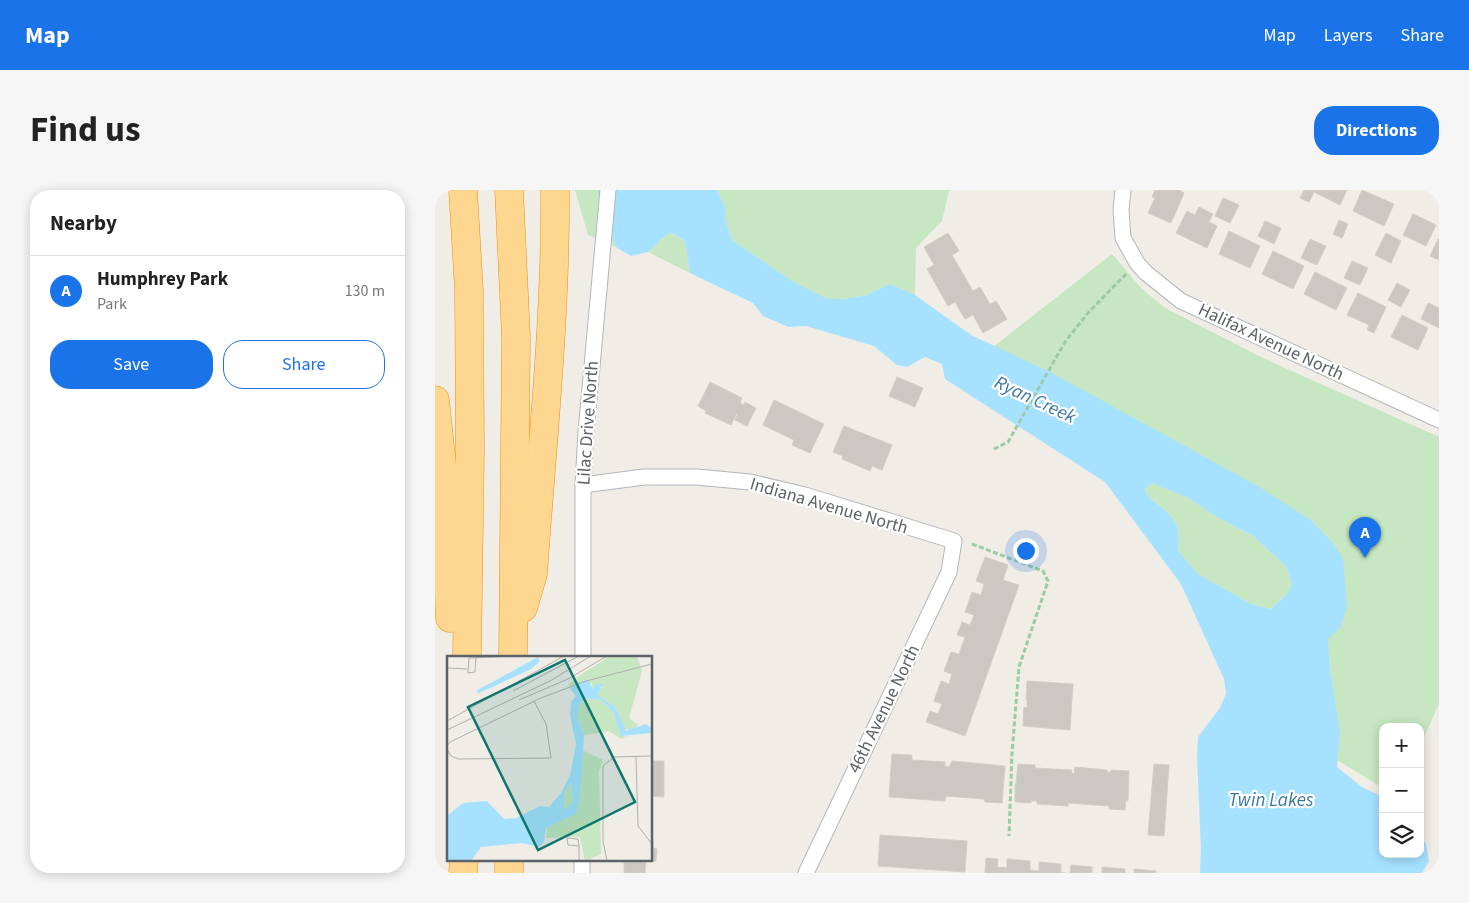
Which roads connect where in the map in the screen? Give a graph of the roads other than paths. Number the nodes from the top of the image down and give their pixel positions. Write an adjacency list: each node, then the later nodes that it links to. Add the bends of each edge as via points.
1 (463, 190): 12 (highway, via 469,292)
2 (509, 190): 10 (highway, via 515,337)
3 (555, 190): 10 (highway, via 549,342 533,574)
4 (608, 190): 8 (street, Lilac Drive North)
5 (1123, 190): 7 (street, Halifax Avenue North, via 1123,238 1146,273 1181,301)
6 (435, 400): 11 (highway, via 444,493)
7 (1439, 420)
8 (583, 485): 9 (street, Indiana Avenue North, via 644,477 749,482 805,495); 13 (street, Lilac Drive North)
9 (953, 541): 22 (street, 46th Avenue North, via 949,572)
10 (513, 651)
11 (450, 656)
12 (467, 656)
13 (583, 656)
14 (455, 860): 18 (highway)
15 (464, 860): 19 (highway)
16 (509, 860): 20 (highway)
17 (582, 860): 21 (street)
18 (456, 873)
19 (463, 873)
20 (509, 873)
21 (582, 873)
22 (805, 873)

